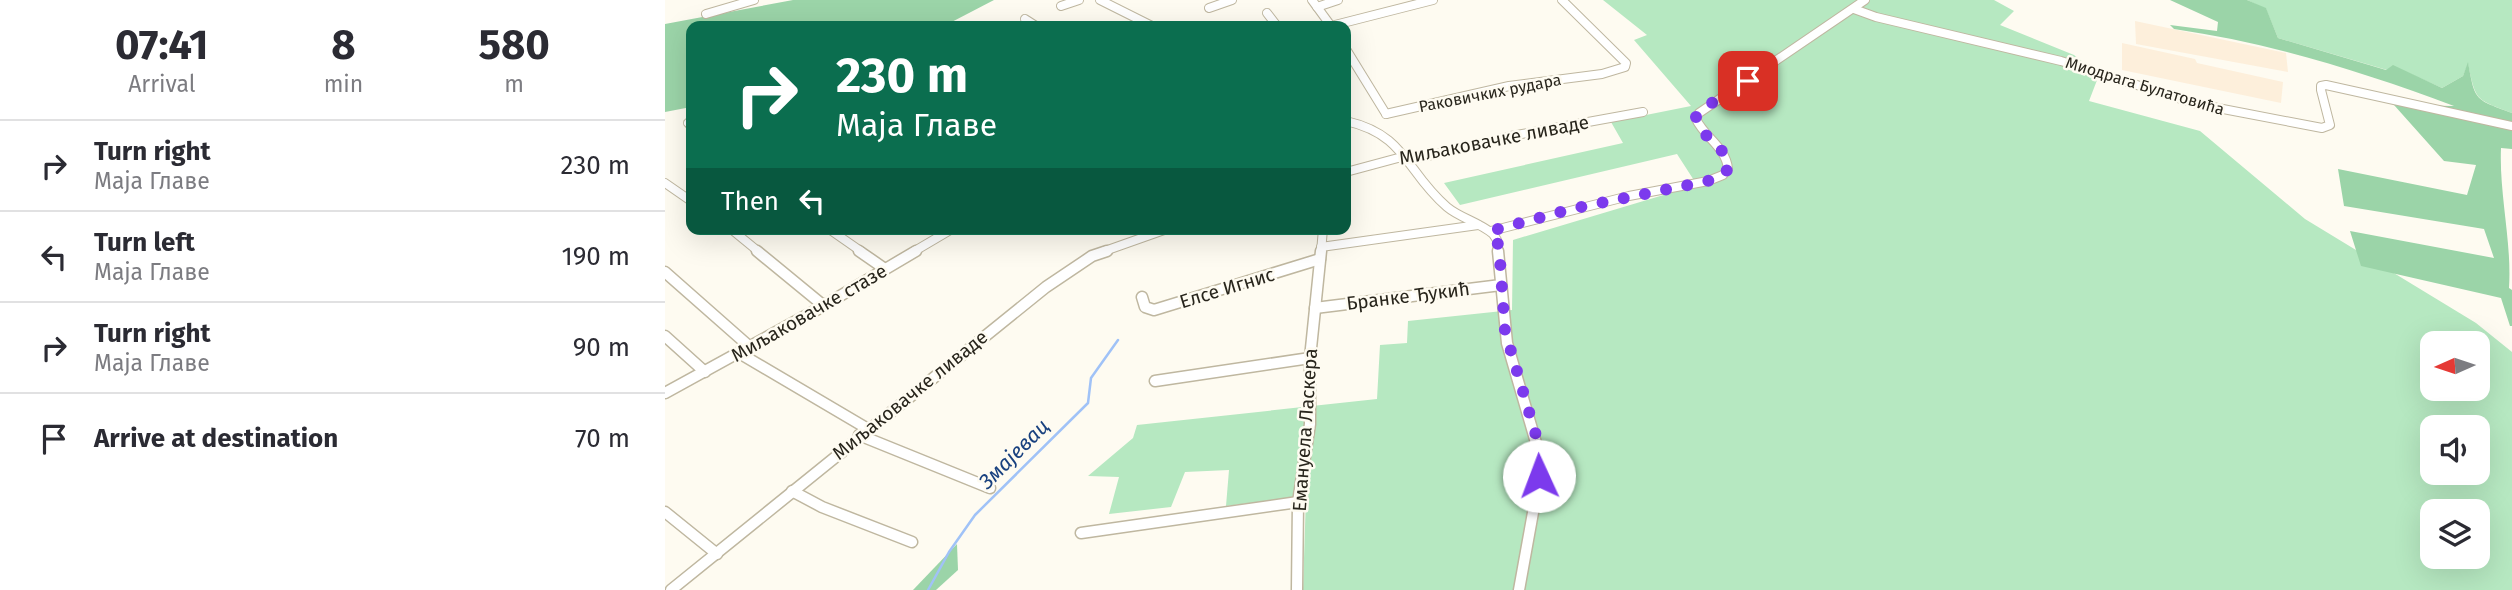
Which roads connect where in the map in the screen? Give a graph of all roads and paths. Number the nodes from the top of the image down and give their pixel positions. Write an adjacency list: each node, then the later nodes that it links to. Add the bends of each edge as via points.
1 (754, 0): 15 (street)
2 (1079, 0): 10 (street)
3 (1100, 0): 18 (street)
4 (1232, 0): 12 (street)
5 (1311, 0): 11 (street)
6 (1338, 0): 11 (street)
7 (1433, 0): 21 (street)
8 (1562, 0): 24 (street, Раковичких рудара, via 1625,67)
9 (1865, 0): 13 (street)
10 (1061, 6)
11 (1317, 7): 20 (street)
12 (1209, 8)
13 (1854, 9): 26 (street, Миодрага Булатовића, via 2061,61 2197,104 2322,128 2330,125 2321,90 2326,85); 33 (street, via 1699,113 1699,127 1728,160 1723,175)
14 (1267, 13): 19 (street)
15 (706, 14)
16 (1025, 19): 17 (street)
17 (1028, 21)
18 (1142, 21)
19 (1273, 21)
20 (1327, 21)
21 (1351, 21)
22 (1351, 57): 24 (street)
23 (1643, 112): 28 (street, Миљаковачке ливаде)
24 (1386, 114): 27 (street)
25 (1351, 122): 27 (street)
26 (2512, 126)
27 (1373, 127): 28 (street)
28 (1407, 158): 29 (street, Миљаковачке ливаде); 32 (street, via 1435,197)
29 (1351, 171)
30 (665, 183): 31 (street)
31 (686, 198)
32 (1478, 225): 33 (street); 39 (street)
33 (1491, 231): 43 (street, via 1499,246)
34 (738, 235): 45 (street)
35 (837, 235): 41 (street)
36 (942, 235): 41 (street, Миљаковачке стазе)
37 (1150, 235): 54 (street, Миљаковачке ливаде, via 1072,268)
38 (1322, 235): 39 (street, Емануела Ласкера)
39 (1321, 247): 40 (street, Емануела Ласкера)
40 (1320, 259): 44 (street, Елсе Игнис, via 1154,310 1145,307); 46 (street, Емануела Ласкера)
41 (885, 269): 45 (street, Миљаковачке стазе)
42 (665, 272): 48 (street)
43 (1501, 285): 46 (street, Бранке Ђукић); 64 (street, via 1509,352 1539,453)
44 (1142, 297)
45 (824, 306): 48 (street, Миљаковачке стазе)
46 (1315, 307): 50 (street, Емануела Ласкера)
47 (665, 336): 51 (street)
48 (750, 347): 49 (street, Миљаковачке стазе)
49 (739, 353): 51 (street, Миљаковачке стазе); 54 (street)
50 (1310, 358): 52 (street); 57 (street, Емануела Ласкера, via 1310,424)
51 (705, 372): 53 (street, Миљаковачке стазе)
52 (1155, 381)
53 (665, 393)
54 (864, 432): 55 (street); 56 (street, Миљаковачке ливаде)
55 (990, 488)
56 (792, 491): 60 (street, via 822,508); 61 (street, Миљаковачке ливаде)
57 (1298, 502): 59 (street); 63 (street, Емануела Ласкера)
58 (665, 512): 61 (street)
59 (1081, 533)
60 (912, 542)
61 (717, 554): 62 (street, Миљаковачке ливаде)
62 (671, 590)
63 (1297, 590)
64 (1520, 590)

